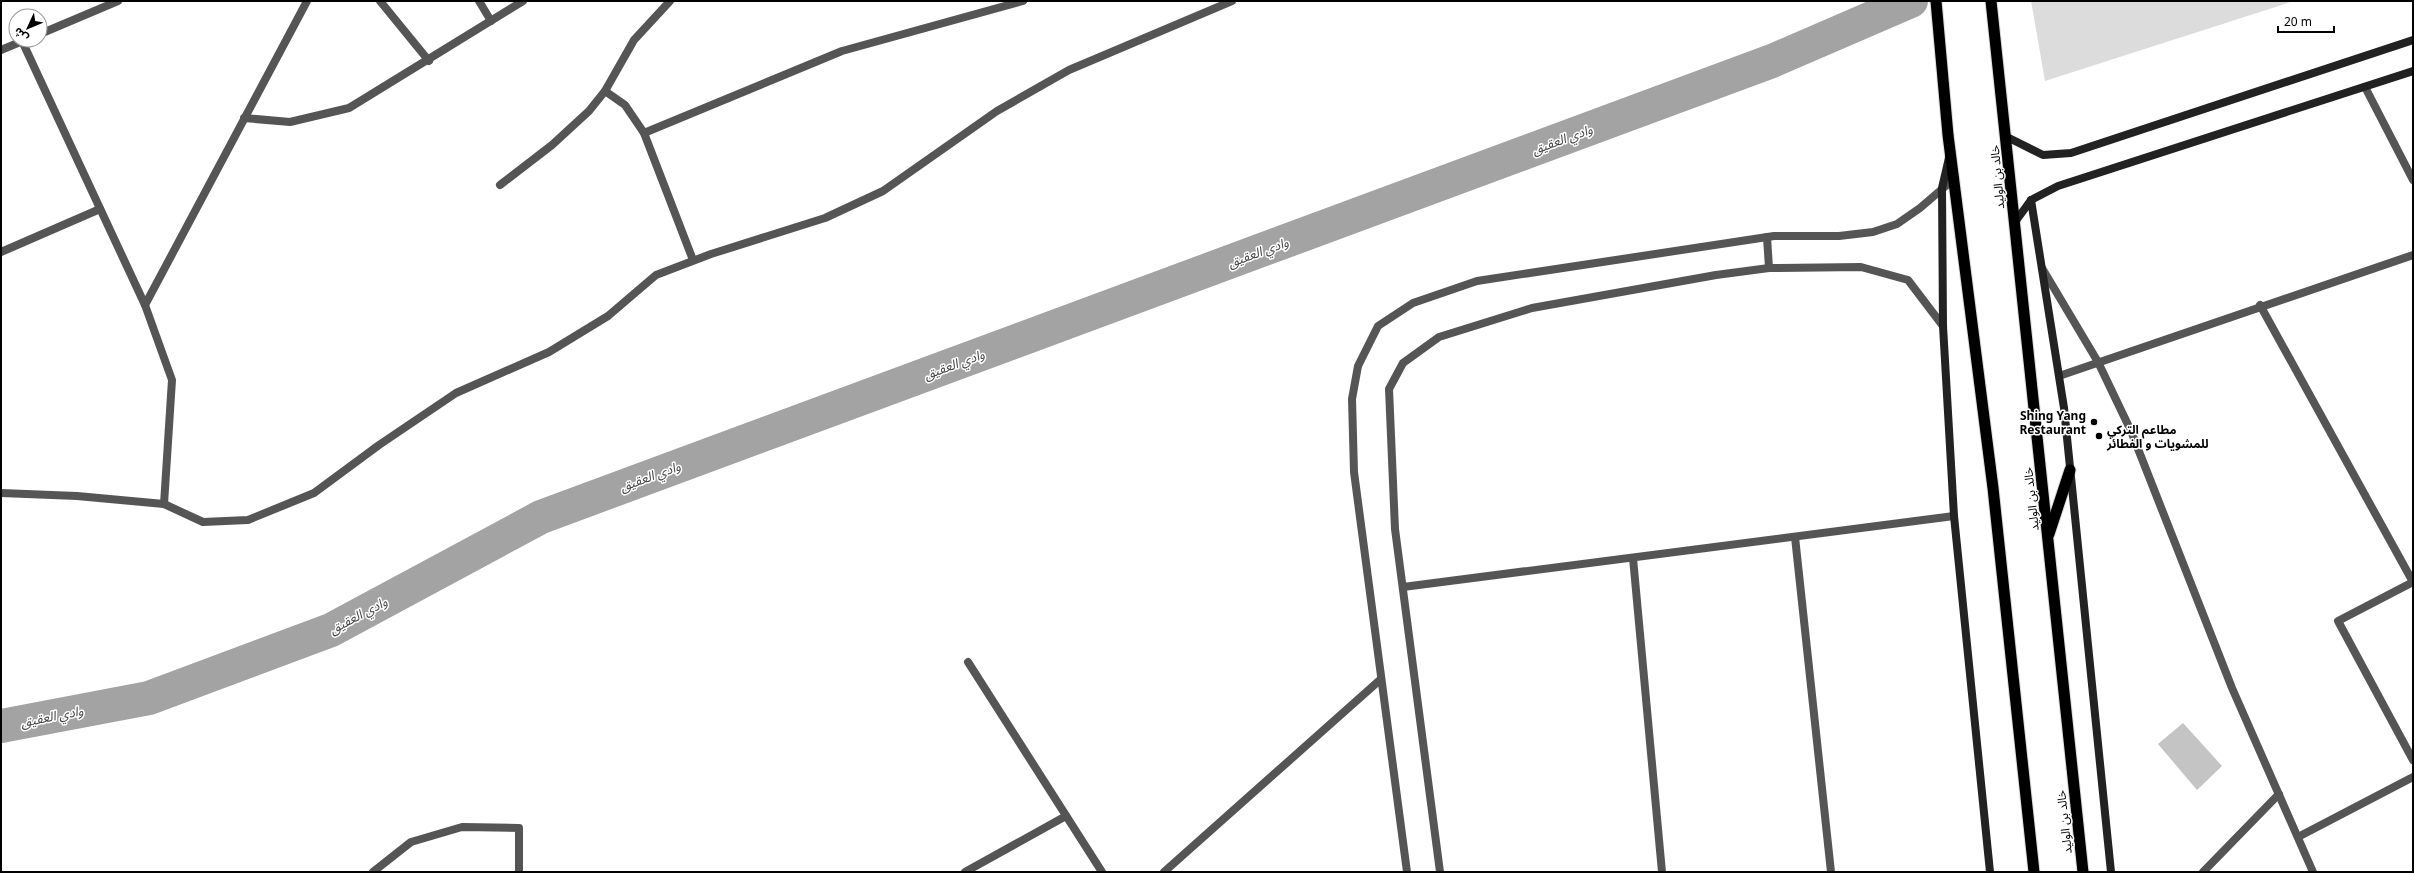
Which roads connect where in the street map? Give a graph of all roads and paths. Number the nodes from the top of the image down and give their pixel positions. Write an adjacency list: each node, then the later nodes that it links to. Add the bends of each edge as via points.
1 (118, 1): 12 (street)
2 (307, 1): 19 (street)
3 (380, 1): 15 (street)
4 (479, 1): 11 (street)
5 (523, 1): 11 (street)
6 (670, 1): 18 (street, via 634,40)
7 (1023, 1): 20 (street, via 842,51)
8 (1232, 1): 33 (street, via 1069,70 997,111 883,191 825,218)
9 (1936, 1): 22 (highway)
10 (1991, 1): 21 (highway, خالد بن الوليد)
11 (491, 22): 15 (street)
12 (48, 31)
13 (2413, 40): 21 (main road, via 2072,153 2043,155)
14 (26, 48): 28 (street)
15 (429, 60): 19 (street, via 349,108 290,122)
16 (2413, 72): 17 (main road)
17 (2365, 87): 24 (street); 27 (main road, via 2084,177)
18 (605, 92): 20 (street, via 625,105); 25 (street, via 552,145)
19 (244, 118): 36 (street)
20 (644, 133): 33 (street)
21 (2007, 137): 29 (highway, خالد بن الوليد)
22 (1950, 151): 23 (highway); 26 (main road)
23 (1955, 178): 26 (street); 67 (highway, via 1960,243 1993,488)
24 (2413, 180)
25 (500, 186)
26 (1942, 188): 30 (street, via 1897,224 1873,232 1839,236); 38 (main road)
27 (2031, 200): 29 (main road); 34 (main road)
28 (100, 209): 31 (street); 36 (street)
29 (2015, 222): 46 (highway, خالد بن الوليد)
30 (1767, 237): 35 (street); 51 (street, via 1476,281 1413,303 1378,326 1358,366 1352,399 1354,472)
31 (1, 252)
32 (2413, 255): 37 (street)
33 (693, 260): 43 (street, via 656,275 608,316 549,352 456,393 314,493 248,520 204,522)
34 (2041, 266): 39 (street); 40 (main road)
35 (1769, 268): 38 (street, via 1861,267 1908,280); 49 (street, via 1532,308 1439,337 1403,363 1389,389 1395,529)
36 (145, 305): 43 (street, via 172,380)
37 (2260, 305): 39 (street); 48 (street)
38 (1943, 326): 44 (main road)
39 (2098, 362): 40 (street); 54 (street, via 2131,431 2232,688)
40 (2059, 376): 41 (main road)
41 (2070, 470): 46 (highway); 69 (main road)
42 (1, 493): 43 (street, via 77,496)
43 (164, 504)
44 (1954, 516): 45 (street); 66 (main road)
45 (1795, 537): 47 (street); 65 (street)
46 (2048, 538): 68 (highway, خالد بن الوليد)
47 (1633, 558): 49 (street); 64 (street)
48 (2413, 582): 52 (street, via 2338,621)
49 (1403, 587): 63 (street)
50 (968, 662): 55 (street)
51 (1381, 679): 61 (street); 62 (street)
52 (2413, 760)
53 (2413, 777): 56 (street)
54 (2279, 794): 56 (street); 70 (street)
55 (1066, 816): 59 (street); 60 (street)
56 (2298, 837): 71 (street)
57 (373, 872): 58 (street, via 411,842 462,827 519,828)
58 (519, 872)
59 (965, 872)
60 (1102, 872)
61 (1164, 872)
62 (1407, 872)
63 (1440, 872)
64 (1662, 872)
65 (1831, 872)
66 (1990, 872)
67 (2034, 872)
68 (2082, 872)
69 (2112, 872)
70 (2203, 872)
71 (2313, 872)

